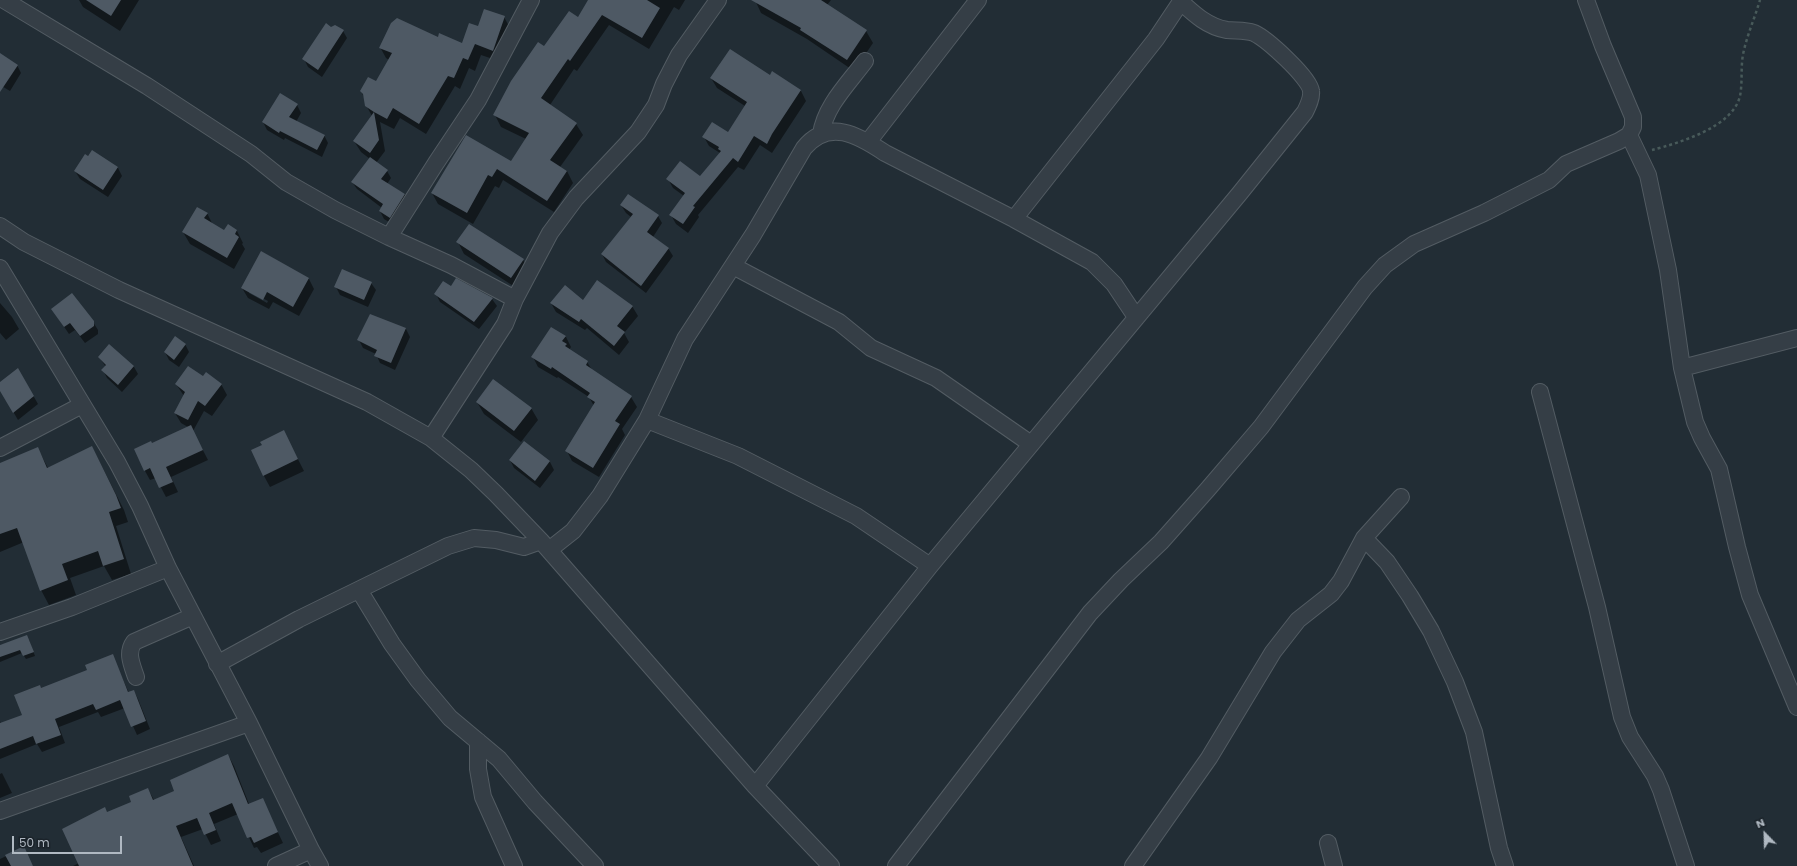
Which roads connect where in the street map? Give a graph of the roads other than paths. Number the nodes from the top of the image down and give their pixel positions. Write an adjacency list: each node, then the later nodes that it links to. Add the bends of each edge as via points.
1 (4, 0): 13 (street, via 148,86 251,154 286,182)
2 (531, 0): 13 (street, via 478,100)
3 (718, 0): 16 (street, via 679,56 656,105 638,132 576,198 550,233)
4 (978, 0): 10 (street)
5 (1586, 0): 9 (street, via 1633,117)
6 (1181, 1): 11 (street, via 1156,39); 17 (street, via 1199,19 1226,30 1256,34 1271,45 1307,81 1311,98 1305,112)
7 (865, 61): 8 (street, via 827,111 822,122)
8 (821, 134): 10 (street, via 844,132); 14 (street, via 810,140 804,148)
9 (1630, 135): 19 (street, via 1648,175 1668,270); 48 (street, via 1566,164 1549,180 1504,203 1414,244 1385,265 1365,287 1242,450 1160,542 1090,613)
10 (868, 142): 11 (street)
11 (1014, 219): 17 (street, via 1092,262 1114,284)
12 (0, 226): 23 (street, via 24,242 120,290 368,402)
13 (389, 237): 16 (street, via 451,265)
14 (733, 266): 22 (street, via 677,353); 24 (street, via 839,322 872,348 936,378)
15 (0, 269): 21 (street)
16 (515, 299): 23 (street, via 502,330)
17 (1136, 317): 24 (street)
18 (1797, 338): 19 (street)
19 (1682, 368): 36 (street, via 1695,422 1719,469 1750,595)
20 (1540, 392): 52 (street, via 1597,606 1622,717 1630,737 1655,776)
21 (82, 404): 25 (street); 30 (street, via 137,499)
22 (647, 420): 28 (street, via 600,496 573,531); 29 (street, via 738,456 856,516)
23 (431, 438): 28 (street, via 496,494)
24 (1031, 444): 29 (street)
25 (0, 448)
26 (1401, 497): 27 (street)
27 (1364, 538): 49 (street, via 1341,581 1331,594 1298,620 1273,652 1209,758); 51 (street, via 1387,562 1410,596 1431,631 1455,682 1474,732)
28 (545, 546): 31 (street, via 524,547 474,538 448,546); 39 (street)
29 (930, 566): 39 (street)
30 (168, 568): 32 (street); 33 (street, via 72,607)
31 (359, 590): 34 (street, via 299,619); 38 (street, via 392,644 418,680 450,718)
32 (192, 616): 34 (street); 35 (street, via 134,642 130,648 130,656)
33 (0, 632)
34 (217, 664): 37 (street)
35 (136, 677)
36 (1797, 707)
37 (249, 723): 40 (street); 42 (street)
38 (478, 741): 45 (street, via 478,769 483,797); 46 (street, via 498,759)
39 (755, 786): 47 (street)
40 (0, 811)
41 (1328, 843): 50 (street)
42 (311, 850): 43 (street); 44 (street)
43 (276, 866)
44 (320, 866)
45 (514, 866)
46 (595, 866)
47 (831, 866)
48 (896, 866)
49 (1133, 866)
50 (1334, 866)
51 (1505, 866)
52 (1686, 866)

